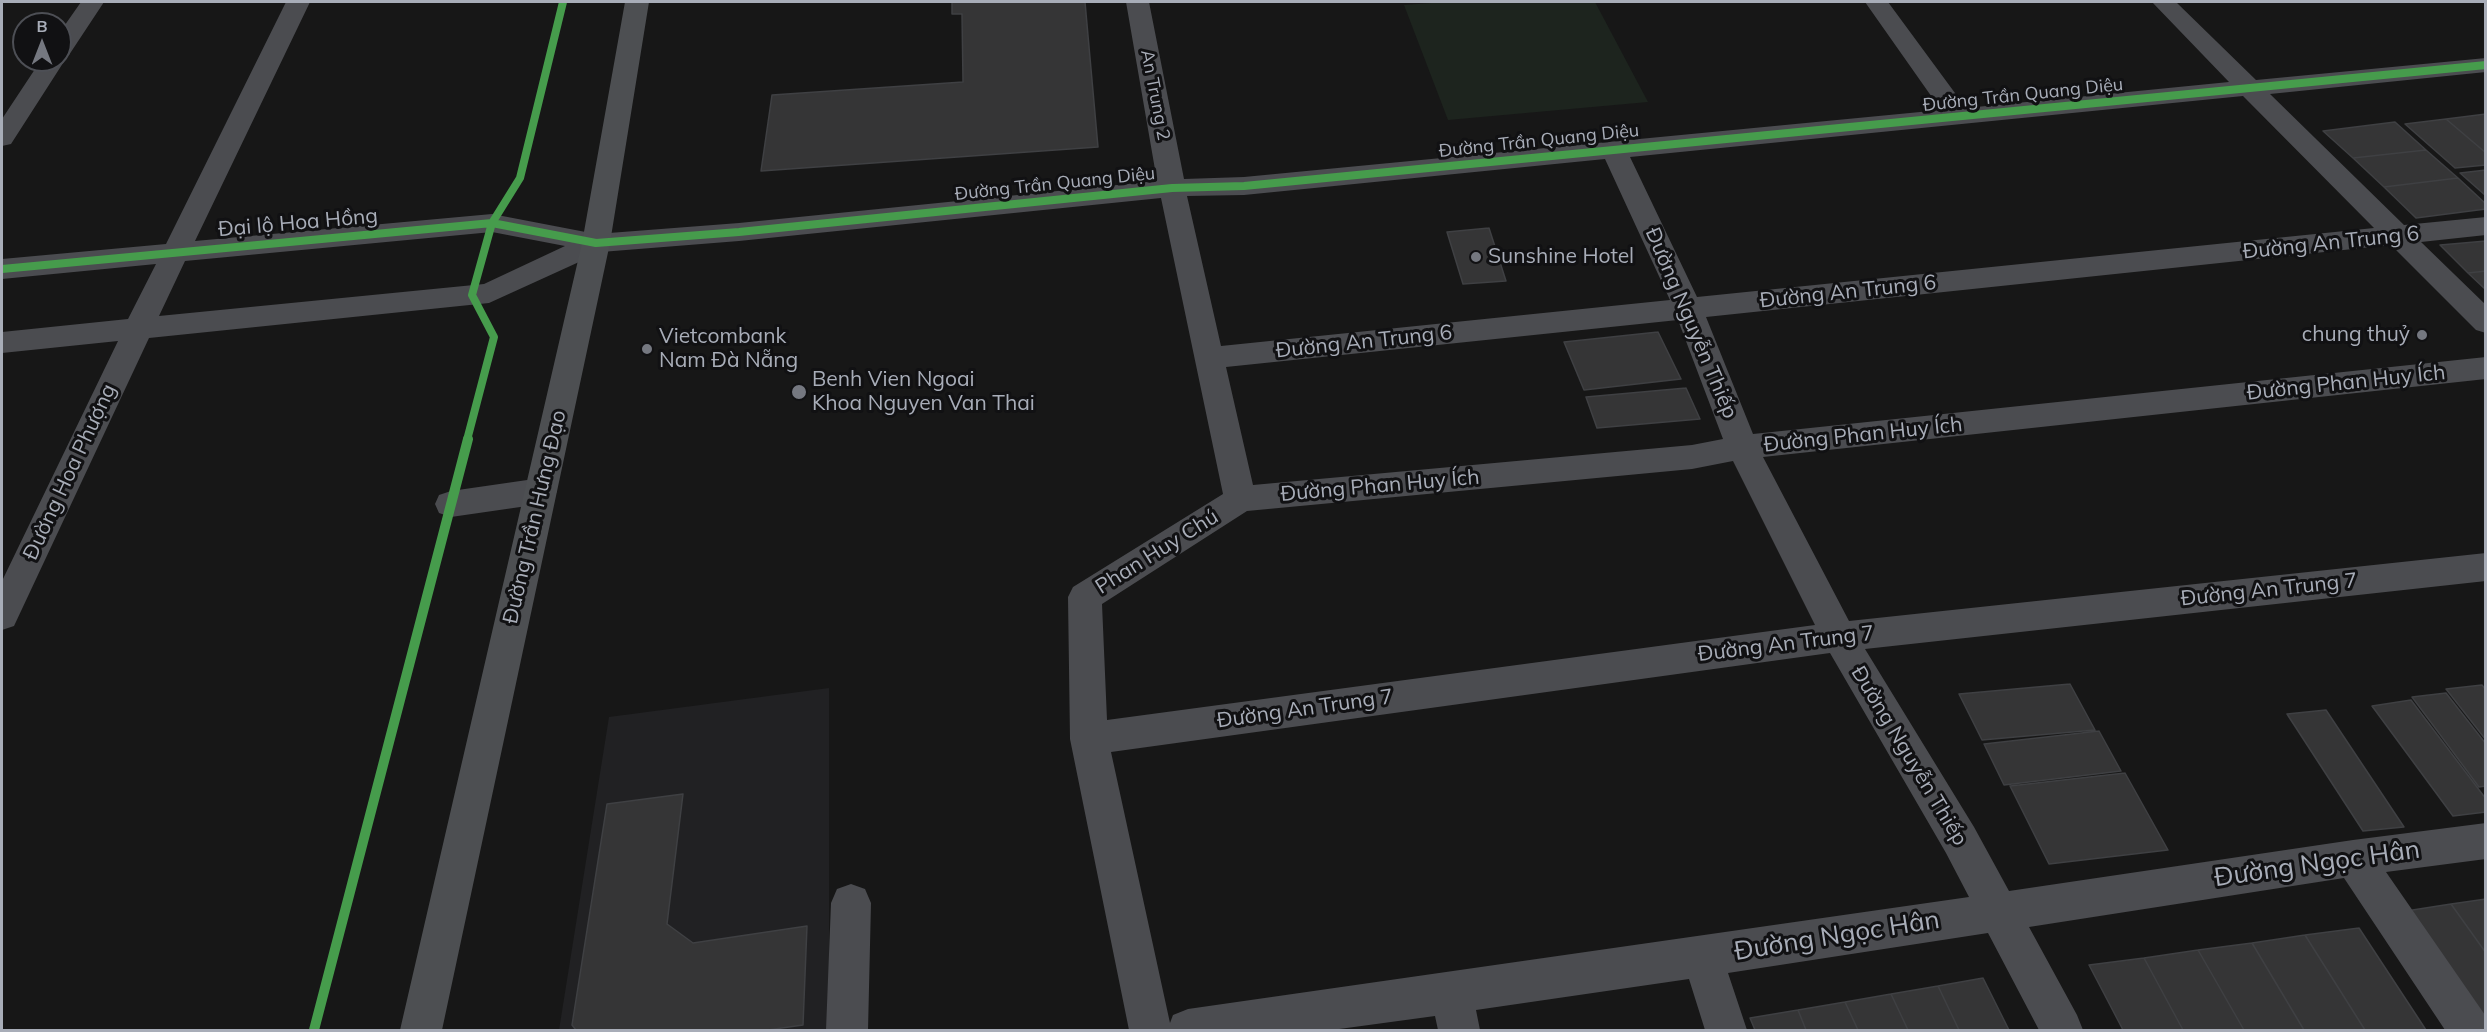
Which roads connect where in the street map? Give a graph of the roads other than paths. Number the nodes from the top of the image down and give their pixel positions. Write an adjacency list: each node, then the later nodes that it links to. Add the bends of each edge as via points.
1 (92, 2): 7 (street)
2 (298, 2): 18 (street, Đường Hoa Phượng)
3 (637, 2): 17 (main road, Đường Trần Hưng Đạo)
4 (1137, 2): 14 (street, An Trung 2)
5 (1876, 2): 11 (street)
6 (2163, 2): 10 (street)
7 (72, 32)
8 (2486, 65): 10 (street, Đường Trần Quang Diệu)
9 (45, 72): 12 (street)
10 (2250, 89): 11 (street, Đường Trần Quang Diệu); 16 (street)
11 (1960, 118): 13 (street, Đường Trần Quang Diệu)
12 (2, 138)
13 (1614, 151): 14 (street, Đường Trần Quang Diệu, via 1244,186); 20 (street, Đường Nguyễn Thiếp)
14 (1172, 188): 17 (street, Đường Trần Quang Diệu); 24 (street, Phan Huy Chú)
15 (2486, 226): 16 (street, Đường An Trung 6)
16 (2397, 237): 20 (street, Đường An Trung 6); 21 (street)
17 (596, 243): 18 (street, Đại lộ Hoa Hồng, via 492,223); 22 (street, via 489,293); 27 (main road, Đường Trần Hưng Đạo)
18 (175, 253): 19 (street, Đại lộ Hoa Hồng); 22 (street, Đường Hoa Phượng)
19 (2, 269)
20 (1688, 308): 24 (street, Đường An Trung 6); 26 (street, Đường Nguyễn Thiếp)
21 (2486, 323)
22 (138, 328): 23 (street); 31 (street, Đường Hoa Phượng)
23 (2, 342)
24 (1210, 358): 28 (street, Phan Huy Chú)
25 (2486, 368): 26 (street, Đường Phan Huy Ích)
26 (1742, 447): 28 (street, Đường Phan Huy Ích, via 1692,457); 32 (street, Đường Nguyễn Thiếp)
27 (541, 491): 29 (street); 40 (main road, Đường Trần Hưng Đạo)
28 (1240, 499): 33 (street, Phan Huy Chú, via 1085,597)
29 (451, 504)
30 (2486, 567): 32 (street, Đường An Trung 7)
31 (2, 616)
32 (1839, 636): 33 (street, Đường An Trung 7); 37 (street, Đường Nguyễn Thiếp)
33 (1089, 739): 42 (street, Phan Huy Chú)
34 (2486, 841): 35 (street, Đường Ngọc Hân)
35 (2353, 858): 37 (street, Đường Ngọc Hân); 46 (street)
36 (851, 903): 41 (street)
37 (2000, 912): 38 (street, Đường Ngọc Hân); 45 (street, Đường Nguyễn Thiếp)
38 (1702, 957): 39 (street, Đường Ngọc Hân); 44 (street)
39 (1455, 1012): 43 (street, Đường Ngọc Hân)
40 (421, 1030)
41 (847, 1030)
42 (1150, 1030)
43 (1188, 1030)
44 (1726, 1030)
45 (2062, 1030)
46 (2470, 1030)

